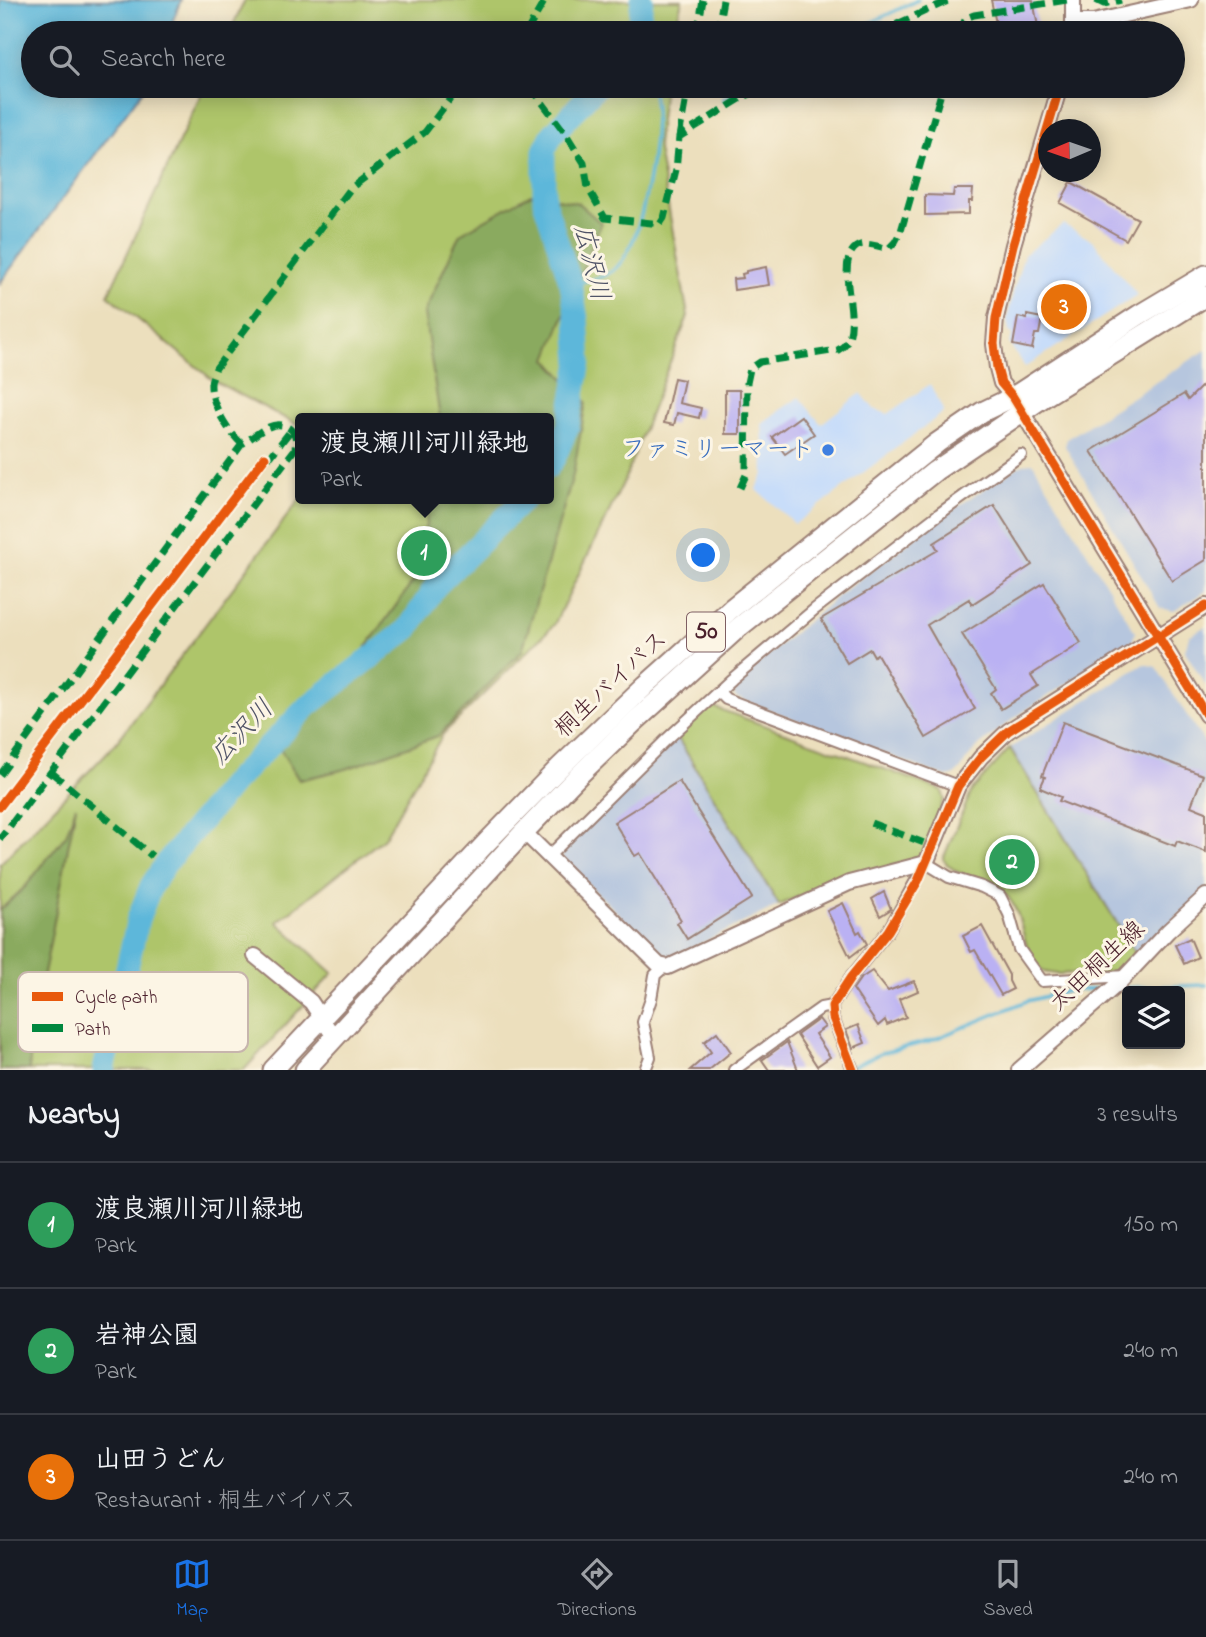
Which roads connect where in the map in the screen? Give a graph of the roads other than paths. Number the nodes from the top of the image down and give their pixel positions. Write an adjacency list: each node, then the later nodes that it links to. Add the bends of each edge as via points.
1 (1073, 0): 3 (street)
2 (1191, 0): 4 (street)
3 (1073, 21)
4 (1097, 21)
5 (1056, 98): 8 (street, via 996,317 994,344 1000,383)
6 (1206, 275): 8 (highway, 桐生バイパス / 50, via 1139,315)
7 (1206, 296): 8 (highway, 桐生バイパス / 50)
8 (1017, 405): 11 (street); 15 (highway, 桐生バイパス / 50, via 738,628 633,723); 23 (highway, 桐生バイパス / 50, via 982,412 937,443 731,610 646,685 487,842)
9 (1021, 455): 12 (street, via 815,609)
10 (1206, 606): 11 (street)
11 (1156, 637): 13 (street); 14 (street, via 1008,731)
12 (719, 692): 14 (street, via 726,699); 16 (street)
13 (1206, 715)
14 (958, 786): 17 (street)
15 (524, 832): 16 (street); 24 (highway, 桐生バイパス / 50)
16 (550, 855): 20 (street)
17 (926, 863): 20 (street, via 849,883); 21 (street, via 1000,896 1019,949 1042,981); 22 (street, via 888,931)
18 (1206, 896): 21 (street, 太田桐生線)
19 (255, 956): 23 (street)
20 (663, 968): 28 (street, via 655,975 643,1022 650,1057)
21 (1124, 978): 30 (street, 太田桐生線)
22 (832, 1006): 25 (street); 29 (street, via 821,1008)
23 (323, 1017): 24 (street); 26 (highway, 桐生バイパス / 50)
24 (334, 1037): 27 (highway, 桐生バイパス / 50)
25 (851, 1066)
26 (272, 1070)
27 (305, 1070)
28 (645, 1070)
29 (734, 1070)
30 (1020, 1070)

